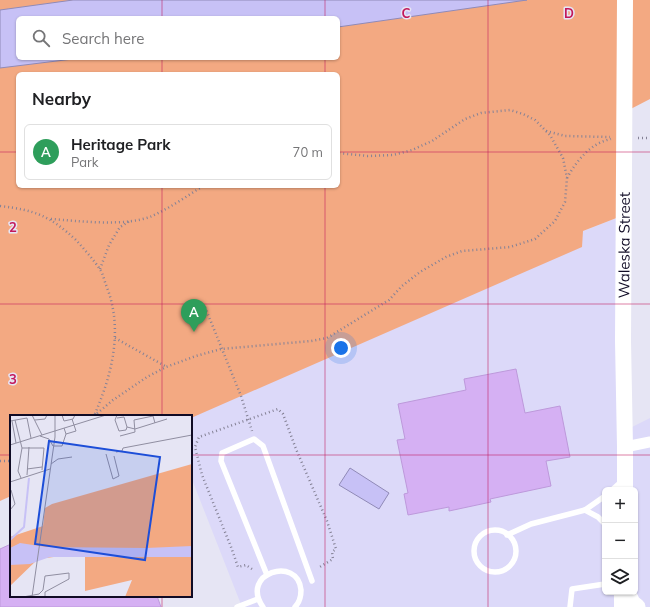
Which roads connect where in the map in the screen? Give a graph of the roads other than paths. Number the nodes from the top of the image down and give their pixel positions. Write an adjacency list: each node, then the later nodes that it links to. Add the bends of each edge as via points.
1 (625, 0): 3 (main road, Waleska Street)
2 (650, 442): 3 (street)
3 (625, 447): 4 (main road, Waleska Street)
4 (625, 484)
5 (602, 498): 6 (lane)
6 (585, 510): 7 (lane); 8 (lane, via 531,524)
7 (604, 523)
8 (508, 535): 8 (lane, via 492,530 478,538 473,553 480,567 488,572 497,572 505,570 511,564 516,548)
9 (266, 575): 10 (lane, via 221,461 222,453 254,439 263,446); 14 (lane, via 259,583); 17 (lane, via 273,571 282,571 297,579 301,587 301,596)
10 (312, 581)
11 (602, 584): 18 (lane, via 572,589)
12 (622, 595): 19 (main road)
13 (628, 595): 20 (main road)
14 (258, 599): 15 (lane); 16 (lane)
15 (237, 607)
16 (263, 607)
17 (295, 607)
18 (570, 607)
19 (622, 607)
20 (636, 607)

